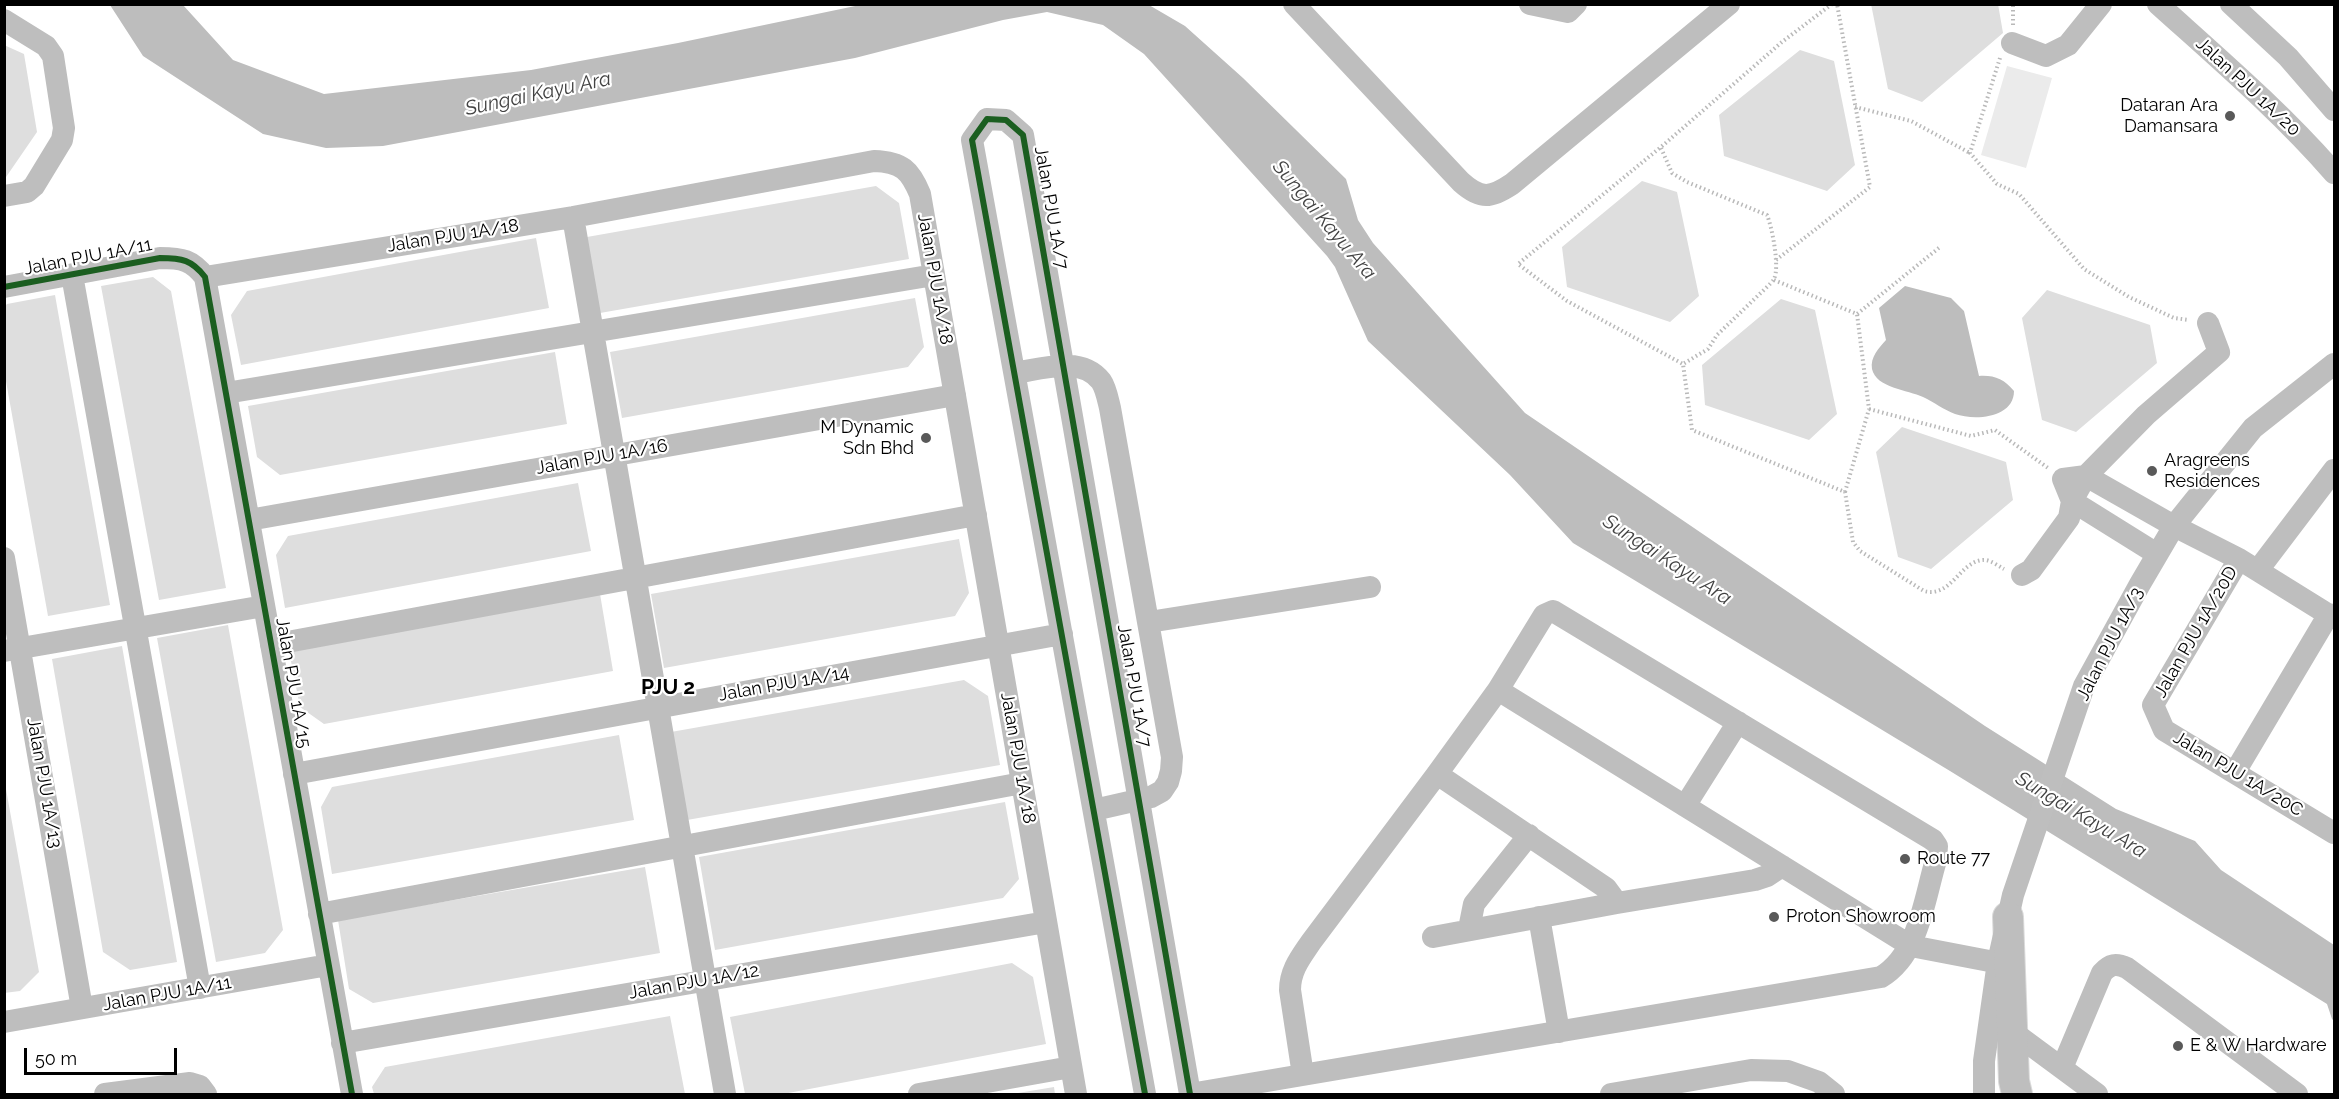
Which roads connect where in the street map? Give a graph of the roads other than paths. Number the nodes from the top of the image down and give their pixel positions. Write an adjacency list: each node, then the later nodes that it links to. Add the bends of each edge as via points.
1 (1294, 4): 4 (street, via 1461,182 1472,192 1486,196 1512,184)
2 (1530, 4): 3 (street, via 1568,12)
3 (1576, 4)
4 (1729, 4)
5 (2101, 4): 9 (street, via 2068,45 2046,56)
6 (2158, 4): 11 (street, Jalan PJU 1A/20, via 2248,86)
7 (2231, 4): 10 (street, via 2288,57)
8 (4, 20): 12 (street, via 46,46 53,56 64,128 62,140 34,186 27,192)
9 (2012, 43)
10 (2334, 110)
11 (2334, 173)
12 (4, 196)
13 (573, 217): 15 (street, Jalan PJU 1A/18, via 874,161 889,162 912,176 920,194); 16 (street, Jalan PJU 1A/18); 19 (street)
14 (72, 275): 16 (street, Jalan PJU 1A/11, via 171,258 196,266); 17 (street, Jalan PJU 1A/11); 42 (street)
15 (934, 275): 19 (street); 25 (street, Jalan PJU 1A/18)
16 (205, 277): 24 (street, Jalan PJU 1A/15)
17 (4, 287)
18 (2208, 323): 28 (street, via 2219,352 2146,415)
19 (593, 333): 24 (street); 26 (street)
20 (2334, 347): 22 (street)
21 (1063, 365): 23 (street); 23 (street, Jalan PJU 1A/7, via 1023,135 1006,120 987,119 972,140); 41 (street, via 1093,373 1107,396); 55 (street, Jalan PJU 1A/7)
22 (2330, 367): 32 (street, Jalan PJU 1A/3, via 2253,428)
23 (1015, 374): 43 (street, Jalan PJU 1A/7)
24 (226, 393): 31 (street, Jalan PJU 1A/15)
25 (955, 395): 26 (street, Jalan PJU 1A/16); 30 (street, Jalan PJU 1A/18)
26 (614, 454): 31 (street, Jalan PJU 1A/16); 37 (street)
27 (2334, 471): 35 (street, Jalan PJU 1A/20D)
28 (2086, 477): 29 (street); 29 (street, via 2063,479); 32 (street)
29 (2072, 501): 33 (street); 36 (street, via 2069,518 2031,570)
30 (976, 515): 37 (street); 45 (street, Jalan PJU 1A/18)
31 (249, 520): 39 (street, Jalan PJU 1A/15)
32 (2174, 526): 33 (street, Jalan PJU 1A/3); 35 (street)
33 (2157, 554): 63 (street, Jalan PJU 1A/3, via 2084,686)
34 (4, 558): 46 (street, Jalan PJU 1A/13)
35 (2248, 564): 40 (street); 48 (street, Jalan PJU 1A/20D)
36 (2022, 575)
37 (635, 576): 44 (street); 49 (street)
38 (1370, 587): 41 (street)
39 (264, 606): 42 (street); 44 (street, Jalan PJU 1A/15)
40 (2332, 616): 51 (street)
41 (1149, 622): 55 (street, via 1172,757 1168,782 1162,791)
42 (135, 628): 46 (street); 73 (street)
43 (1062, 634): 45 (street, Jalan PJU 1A/14); 57 (street, Jalan PJU 1A/7)
44 (271, 645): 52 (street, Jalan PJU 1A/15)
45 (998, 645): 49 (street, Jalan PJU 1A/14); 54 (street, Jalan PJU 1A/18)
46 (13, 649): 74 (street, Jalan PJU 1A/13)
47 (1498, 690): 50 (street, via 1544,615 1553,611); 53 (street); 56 (street)
48 (2153, 705): 51 (street, Jalan PJU 1A/20C, via 2164,730)
49 (658, 707): 52 (street, Jalan PJU 1A/14); 60 (street)
50 (1738, 722): 56 (street); 69 (street, via 1933,840 1935,860)
51 (2235, 772): 58 (street, Jalan PJU 1A/20C)
52 (294, 774): 64 (street, Jalan PJU 1A/15)
53 (1437, 774): 59 (street); 81 (street, via 1294,968 1290,990)
54 (1022, 783): 60 (street); 66 (street, Jalan PJU 1A/18)
55 (1139, 801): 57 (street); 83 (street, Jalan PJU 1A/7)
56 (1685, 806): 61 (street)
57 (1094, 810): 90 (street, Jalan PJU 1A/7)
58 (2334, 831)
59 (1529, 835): 62 (street, via 1606,888); 67 (street, via 1474,904)
60 (682, 847): 64 (street); 72 (street)
61 (1782, 866): 62 (street, via 1755,880); 69 (street)
62 (1617, 903): 65 (street)
63 (2012, 904): 70 (main road)
64 (319, 914): 71 (street, Jalan PJU 1A/15)
65 (1539, 917): 67 (street); 76 (street)
66 (1046, 922): 72 (street, Jalan PJU 1A/12); 79 (street, Jalan PJU 1A/18)
67 (1469, 929): 68 (street)
68 (1433, 937)
69 (1911, 946): 70 (street); 76 (street, via 1892,970 1881,977)
70 (2004, 964): 77 (main road); 93 (street, via 1984,1061)
71 (328, 965): 73 (street, Jalan PJU 1A/11); 78 (street, Jalan PJU 1A/15)
72 (705, 980): 78 (street, Jalan PJU 1A/12); 87 (street)
73 (200, 988): 74 (street, Jalan PJU 1A/11)
74 (82, 1008): 75 (street, Jalan PJU 1A/11)
75 (4, 1022)
76 (1559, 1032): 81 (street)
77 (2013, 1032): 80 (street); 94 (main road)
78 (342, 1043): 86 (street, Jalan PJU 1A/15)
79 (1071, 1067): 88 (street); 89 (street, Jalan PJU 1A/18)
80 (2062, 1068): 95 (street); 96 (street, via 2102,973 2117,964)
81 (1303, 1076): 83 (street)
82 (1647, 1091): 91 (street); 92 (street, via 1760,1070 1788,1071 1819,1082)
83 (1190, 1094)
84 (105, 1095): 85 (street, via 190,1083 201,1086)
85 (206, 1095)
86 (352, 1095)
87 (725, 1095)
88 (919, 1095)
89 (1076, 1095)
90 (1145, 1095)
91 (1611, 1095)
92 (1834, 1095)
93 (1984, 1095)
94 (2017, 1095)
95 (2097, 1095)
96 (2298, 1095)

